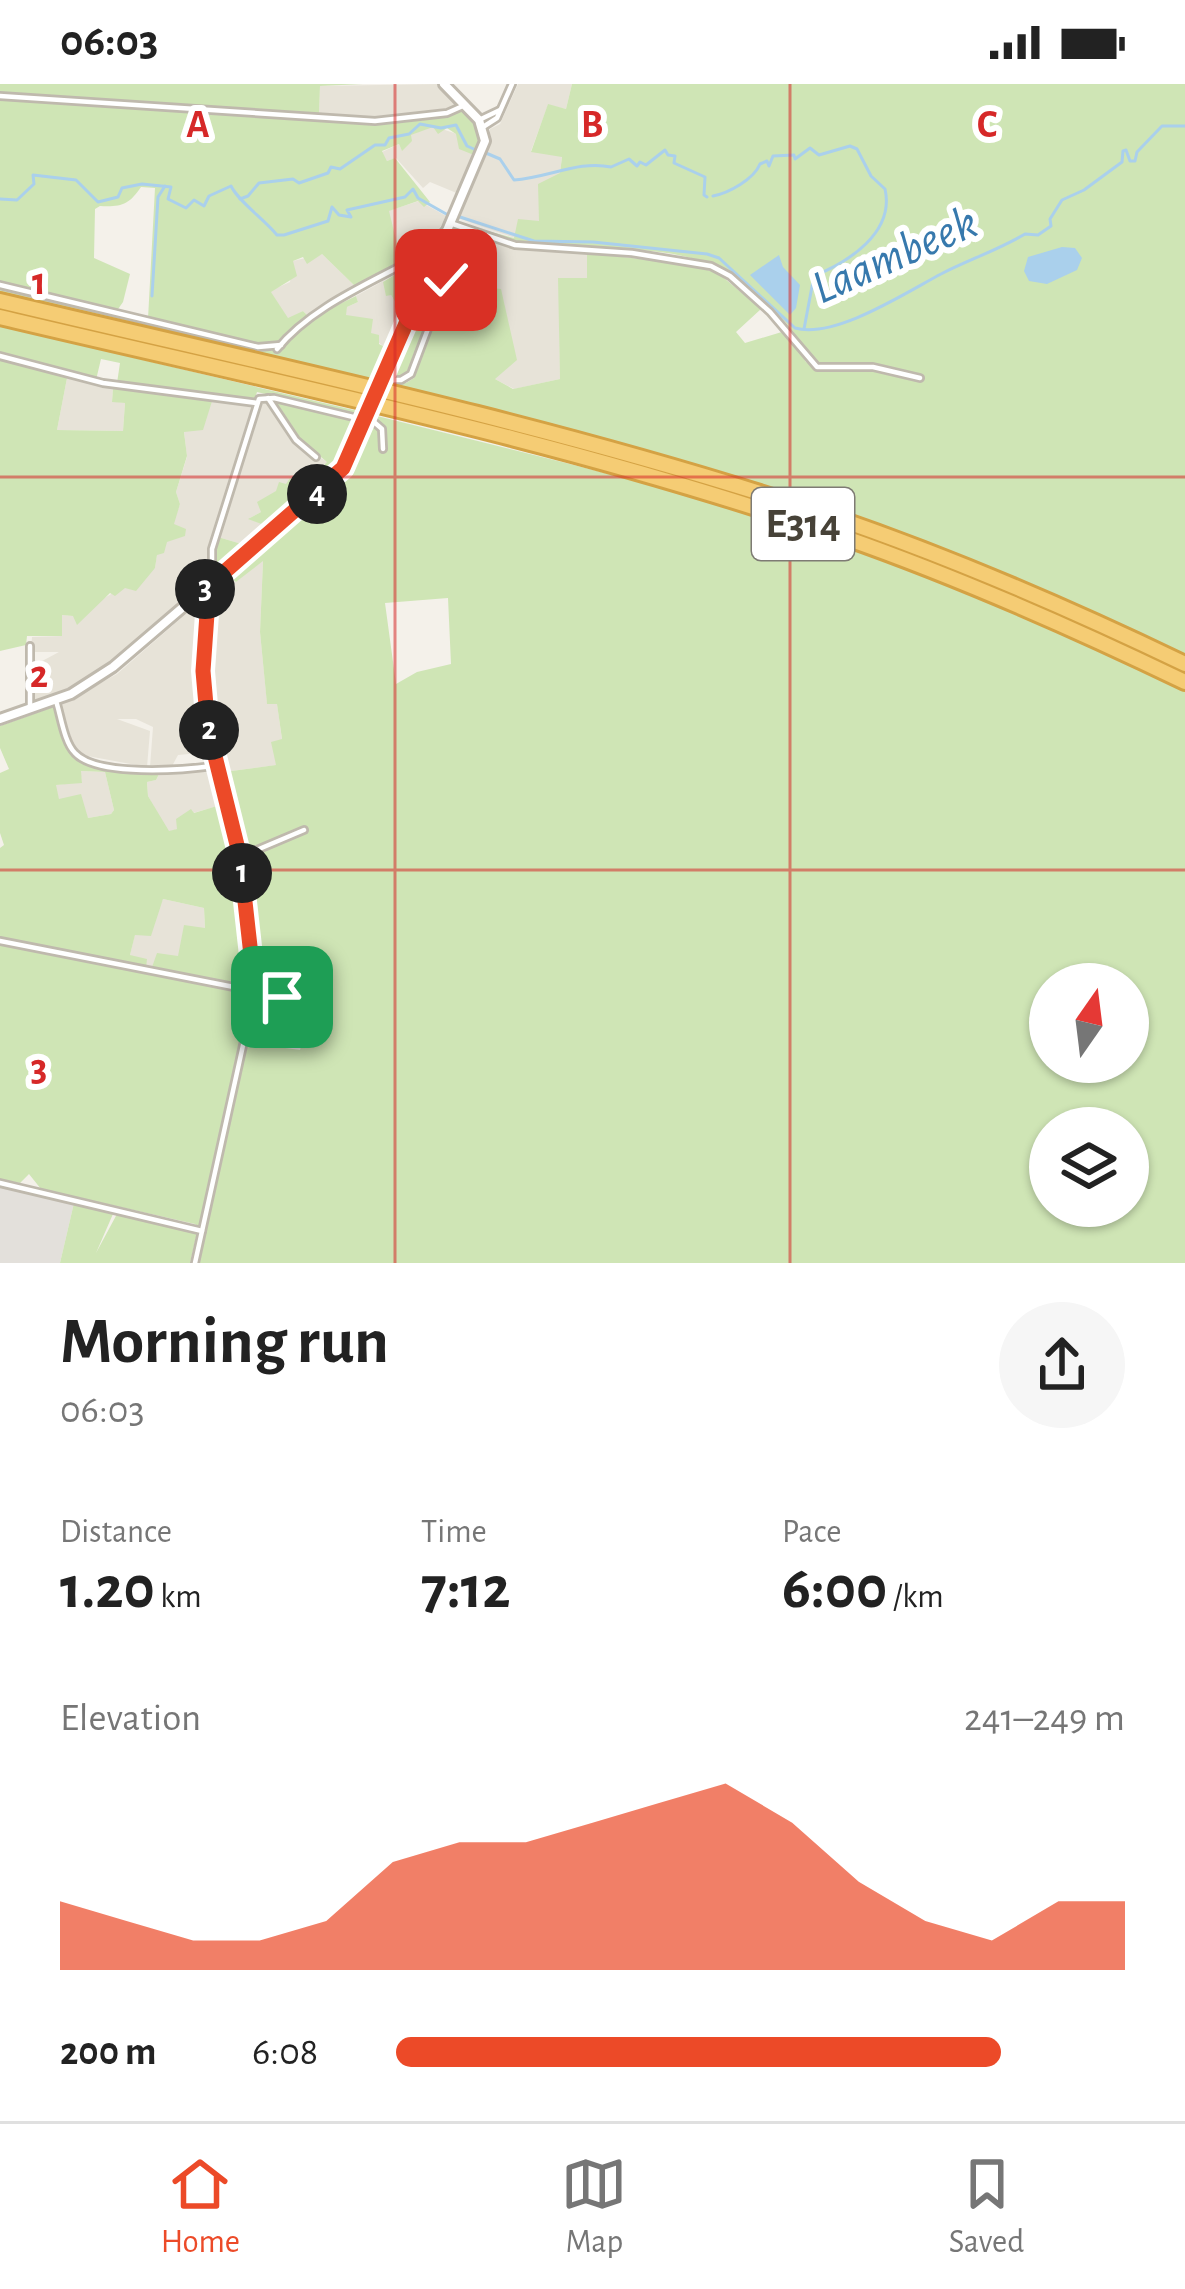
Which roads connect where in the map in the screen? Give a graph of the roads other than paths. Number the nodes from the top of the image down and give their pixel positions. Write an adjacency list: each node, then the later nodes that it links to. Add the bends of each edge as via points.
1 (444, 84): 4 (street)
2 (512, 84): 5 (street, via 500,110)
3 (0, 96): 4 (street, via 375,121)
4 (465, 105): 5 (street)
5 (481, 124): 6 (street, via 482,152)
6 (448, 227): 7 (street); 8 (street); 13 (street, via 515,245 711,266 770,312 817,367)
7 (419, 256): 8 (street); 9 (street, via 316,312 279,347)
8 (434, 260): 14 (street, via 447,270 446,280 411,374); 19 (street, bridge, via 334,478)
9 (0, 285)
10 (0, 301): 22 (highway, E314, via 722,481 969,567)
11 (0, 317): 23 (highway, E314, via 718,496 964,582)
12 (0, 356): 16 (street, via 103,383)
13 (920, 378)
14 (392, 380)
15 (268, 398): 16 (street); 17 (street, via 374,422); 18 (street)
16 (257, 403): 19 (street, via 212,549)
17 (383, 449)
18 (316, 458)
19 (213, 582): 20 (street)
20 (197, 596): 24 (street, via 99,678); 27 (street, via 207,614 204,698)
21 (30, 646): 25 (street)
22 (1185, 664)
23 (1185, 682)
24 (56, 700): 25 (street); 27 (street, via 72,751 90,762 146,770)
25 (30, 709): 26 (street)
26 (0, 719)
27 (216, 765): 29 (street)
28 (304, 830): 29 (street)
29 (240, 857): 31 (street)
30 (0, 941): 31 (street)
31 (255, 991): 32 (street); 34 (street)
32 (325, 1006)
33 (0, 1183): 34 (street)
34 (202, 1231): 35 (street)
35 (195, 1263)

